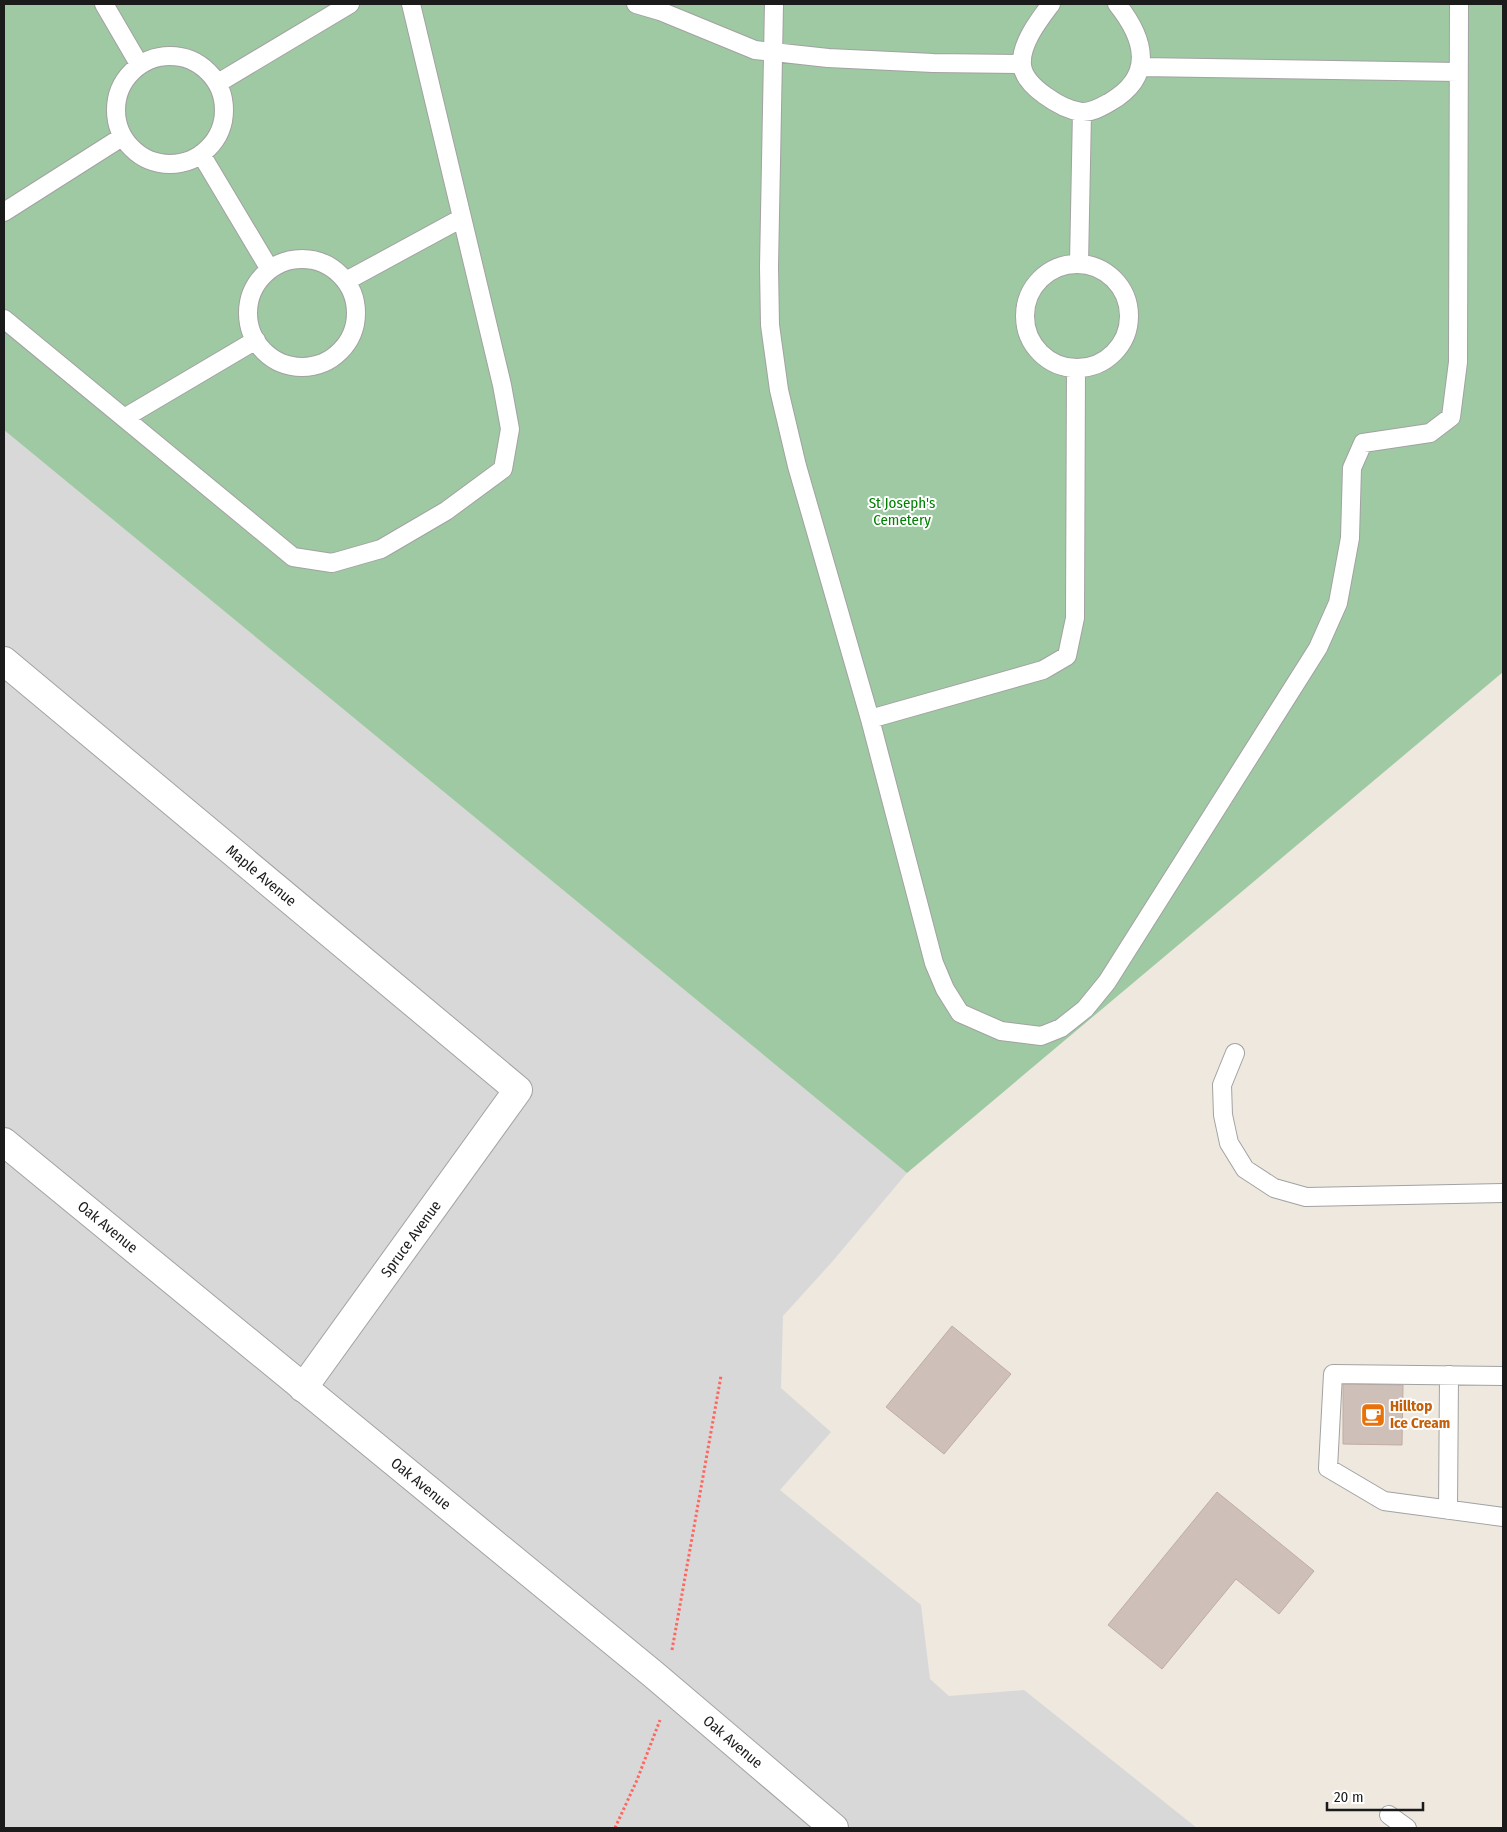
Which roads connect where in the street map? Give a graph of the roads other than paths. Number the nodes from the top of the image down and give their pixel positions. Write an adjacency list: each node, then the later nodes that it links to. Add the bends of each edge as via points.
1 (104, 4): 10 (lane)
2 (350, 4): 14 (lane)
3 (412, 4): 19 (lane)
4 (636, 4): 9 (lane, via 660,10 755,50)
5 (774, 4): 9 (lane)
6 (1050, 4): 11 (lane, via 1026,41)
7 (1117, 4): 12 (lane, via 1138,41)
8 (1459, 4): 13 (lane)
9 (773, 52): 11 (lane, via 828,58); 28 (lane, via 770,325 779,390 797,466)
10 (139, 64): 14 (lane, via 166,56 184,58 201,66); 16 (lane, via 121,85 116,103 116,121)
11 (1022, 64): 15 (lane, via 1032,86 1062,105)
12 (1141, 67): 13 (lane); 15 (lane, via 1135,82 1116,98 1096,110)
13 (1458, 72): 28 (lane, via 1458,362 1451,417 1430,433 1363,443 1352,468 1350,538 1338,603 1318,648 1107,982 1085,1009 1061,1028 1041,1036 1001,1031 960,1013 945,989 934,963)
14 (218, 83): 17 (lane, via 224,112 212,144)
15 (1082, 112): 20 (lane)
16 (122, 137): 17 (lane, via 134,151 149,160 166,164 183,162); 18 (lane)
17 (201, 154): 21 (lane)
18 (4, 212)
19 (462, 218): 22 (lane); 26 (lane, via 510,429 502,469 446,511 381,549 332,563 293,557)
20 (1079, 264): 25 (lane, via 1099,268 1114,278 1125,293 1130,310 1129,328 1122,345 1110,358 1094,366); 25 (lane, via 1064,265 1036,283 1028,298 1025,314 1026,330 1045,358 1060,366)
21 (269, 268): 22 (lane, via 288,260 305,258 337,270); 24 (lane, via 258,280 250,297 248,316)
22 (346, 281): 24 (lane, via 355,300 357,317 352,335 343,349 329,360 313,366 294,366 276,361)
23 (4, 319): 26 (lane)
24 (256, 340): 26 (lane)
25 (1076, 369): 28 (lane, via 1075,618 1067,656 1043,670)
26 (124, 418)
27 (4, 661): 30 (street, Maple Avenue)
28 (870, 719)
29 (1235, 1053): 32 (lane, via 1222,1085 1223,1115 1229,1143 1245,1168 1274,1188 1306,1196)
30 (518, 1090): 35 (street, Spruce Avenue)
31 (4, 1142): 35 (street, Oak Avenue)
32 (1503, 1193)
33 (1449, 1375): 34 (lane); 36 (lane); 36 (lane, via 1333,1374 1328,1468 1384,1501)
34 (1503, 1376)
35 (304, 1388): 39 (street, Oak Avenue, via 666,1685)
36 (1448, 1510): 37 (lane)
37 (1503, 1517)
38 (1389, 1815): 40 (lane)
39 (834, 1828)
40 (1407, 1828)

